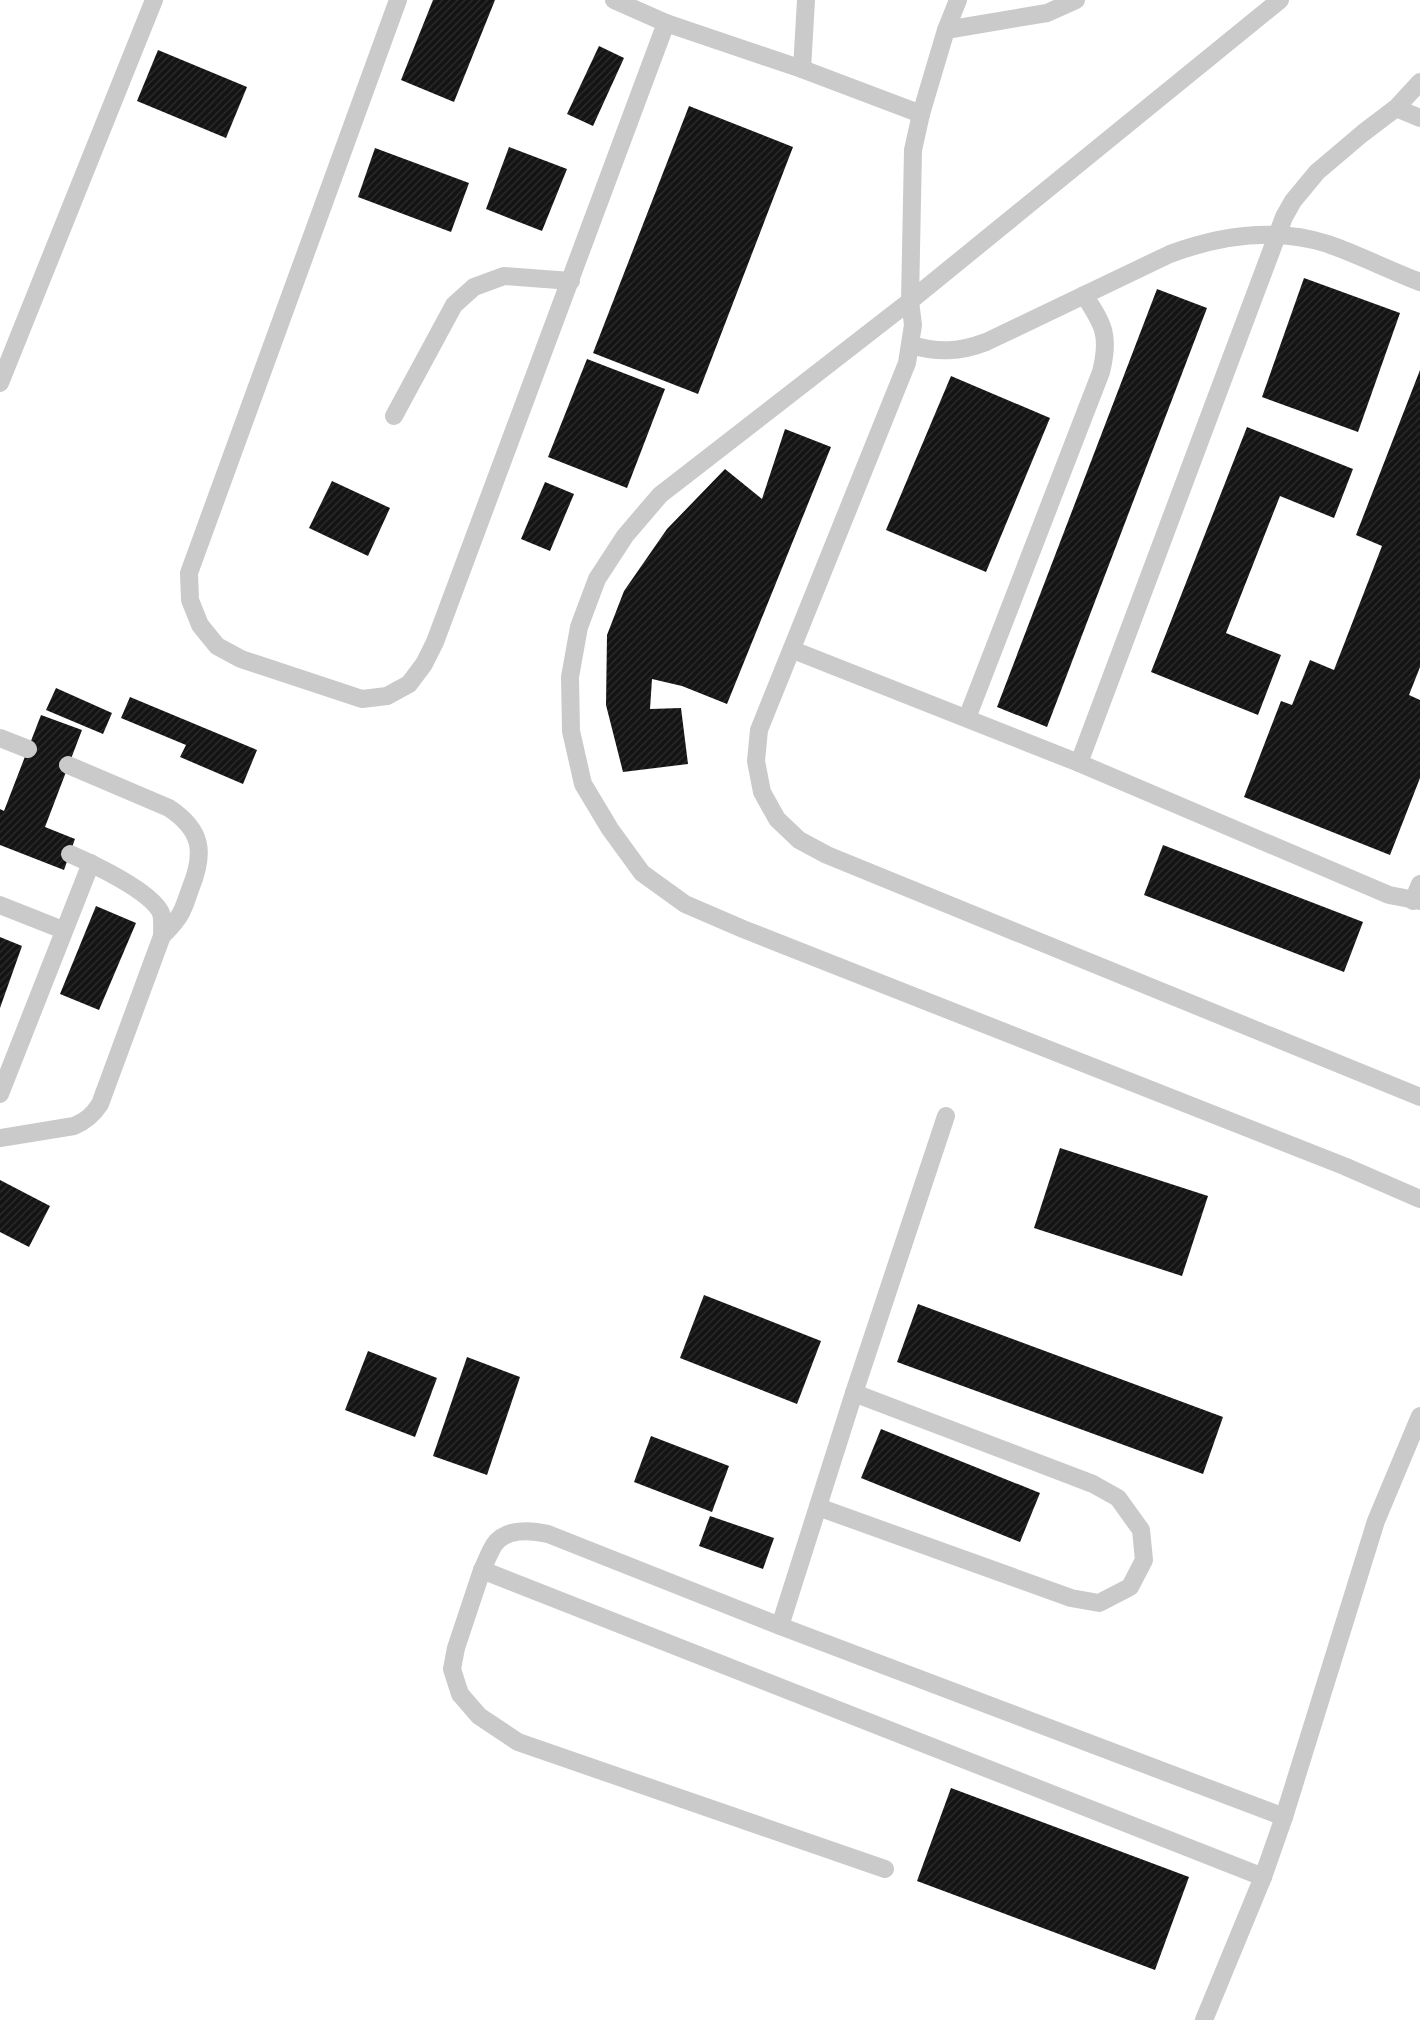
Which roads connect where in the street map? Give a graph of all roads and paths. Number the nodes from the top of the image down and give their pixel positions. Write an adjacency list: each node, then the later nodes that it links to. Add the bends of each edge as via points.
1 (154, 0): 21 (lane)
2 (398, 0): 16 (lane, via 189,573 190,600 200,625 217,646 241,659 362,699 387,696 408,684 424,664 435,642)
3 (614, 0): 8 (lane)
4 (806, 0): 10 (lane)
5 (958, 0): 9 (lane)
6 (1076, 0): 9 (lane, via 1047,13)
7 (1280, 0): 19 (lane)
8 (666, 23): 10 (lane); 16 (lane)
9 (946, 30): 13 (lane)
10 (802, 69): 13 (lane)
11 (1420, 82): 12 (lane)
12 (1396, 108): 14 (lane); 15 (lane, via 1304,186 1288,209)
13 (921, 114): 19 (lane, via 913,150)
14 (1420, 118)
15 (1277, 235): 17 (lane, via 1328,244); 18 (lane, via 1241,236 1196,244); 27 (lane)
16 (570, 281): 22 (lane, via 504,276 474,286 454,305)
17 (1420, 282)
18 (1084, 295): 20 (lane, via 968,349 930,350); 24 (lane, via 1100,319 1105,337 1106,355 1102,372)
19 (910, 301): 20 (lane); 40 (lane, via 660,496 625,536 597,579 579,627 570,677 571,730 583,784 610,830 642,872 685,904)
20 (911, 344): 23 (lane, via 901,382)
21 (0, 383)
22 (394, 416)
23 (793, 650): 24 (lane); 37 (lane, via 759,730 756,761 762,792 777,819 799,840 827,855)
24 (967, 718): 27 (lane)
25 (0, 738): 26 (lane)
26 (28, 749)
27 (1079, 763): 32 (lane, via 1389,895)
28 (68, 765): 35 (lane, via 169,808 192,829 199,846 199,867 179,918)
29 (70, 854): 30 (lane)
30 (91, 863): 34 (lane); 35 (lane, via 156,904 162,915)
31 (1420, 884): 32 (lane)
32 (1417, 901)
33 (0, 904): 34 (lane)
34 (63, 930): 36 (lane)
35 (162, 936): 39 (lane, via 94,1114 74,1126)
36 (0, 1094)
37 (1420, 1097)
38 (946, 1116): 41 (lane)
39 (0, 1138)
40 (1420, 1199)
41 (854, 1393): 43 (lane); 43 (lane, via 1092,1484 1118,1498 1141,1530 1144,1560 1130,1587 1099,1602 1071,1598)
42 (1420, 1416): 46 (lane, via 1376,1521)
43 (818, 1507): 45 (lane)
44 (482, 1570): 45 (lane, via 495,1544 509,1534 531,1530); 47 (lane, via 452,1669 460,1694 479,1716 518,1742); 48 (lane)
45 (780, 1626): 46 (lane)
46 (1284, 1817): 48 (lane)
47 (885, 1869)
48 (1263, 1877): 49 (lane)
49 (1204, 2020)

